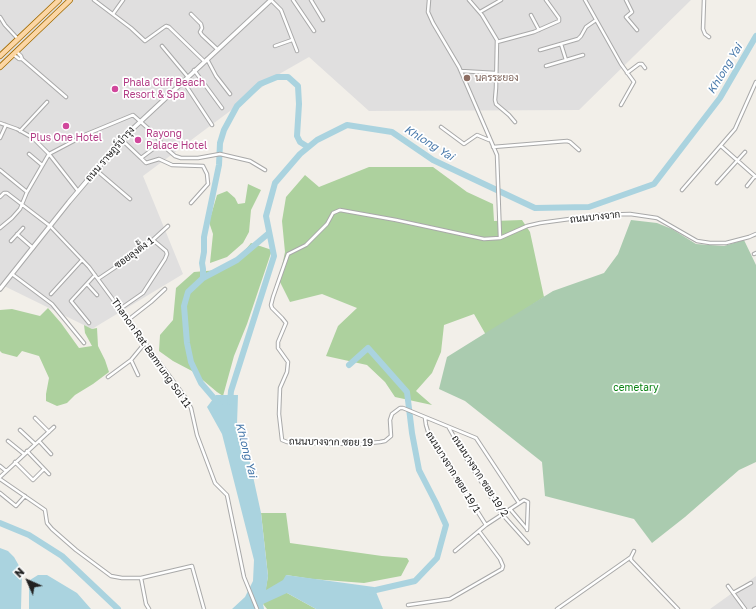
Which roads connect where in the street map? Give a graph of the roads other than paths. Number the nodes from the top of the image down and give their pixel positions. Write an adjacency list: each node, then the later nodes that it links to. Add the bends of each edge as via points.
1 (59, 0): 26 (main road)
2 (70, 0): 35 (main road)
3 (94, 0): 16 (street)
4 (124, 0): 16 (street)
5 (270, 0): 27 (street, via 281,10); 32 (street, ถนน ราษฎร์บำรุง)
6 (293, 0): 24 (street)
7 (311, 0): 20 (street)
8 (429, 0): 44 (street, via 428,12)
9 (469, 0): 15 (street)
10 (501, 0): 15 (street)
11 (546, 0): 22 (street, via 559,20)
12 (585, 0): 21 (street)
13 (626, 0): 23 (street, via 632,12 626,17)
14 (704, 0): 25 (street, via 703,29)
15 (480, 12): 28 (street)
16 (113, 14): 38 (street, via 145,41 166,26 169,27)
17 (191, 14): 32 (street, via 201,24 202,35)
18 (531, 15): 22 (street)
19 (0, 17): 26 (street)
20 (323, 20)
21 (596, 20): 29 (street, via 586,27 580,37); 46 (street)
22 (539, 30): 28 (street)
23 (637, 30)
24 (314, 31)
25 (709, 37)
26 (18, 39): 37 (main road)
27 (292, 40): 31 (street); 34 (street)
28 (497, 42): 45 (street)
29 (560, 44): 33 (street); 39 (street)
30 (162, 46): 47 (street)
31 (275, 46)
32 (217, 49): 38 (street, ถนน ราษฎร์บำรุง)
33 (540, 50)
34 (297, 51)
35 (15, 53): 41 (main road); 51 (street)
36 (583, 55): 39 (street)
37 (0, 56)
38 (206, 59): 43 (street, ถนน ราษฎร์บำรุง); 50 (street)
39 (566, 60): 40 (street)
40 (546, 66)
41 (0, 67)
42 (645, 68): 46 (street, via 639,64)
43 (194, 70): 47 (street, ถนน ราษฎร์บำรุง); 54 (street)
44 (461, 71): 45 (street); 64 (street)
45 (495, 72): 56 (street, via 496,104)
46 (627, 73): 53 (street, via 634,83)
47 (187, 76): 48 (street, ถนน ราษฎร์บำรุง)
48 (183, 81): 55 (street, ถนน ราษฎร์บำรุง); 59 (street)
49 (756, 82): 66 (street, via 735,129)
50 (230, 94)
51 (66, 97)
52 (47, 102): 61 (street)
53 (621, 105)
54 (222, 108)
55 (140, 121): 63 (street, ถนน ราษฎร์บำรุง); 65 (street); 71 (street, via 130,115)
56 (515, 122)
57 (0, 123): 58 (street)
58 (6, 125): 61 (street); 62 (street)
59 (212, 125)
60 (442, 127): 64 (street, via 464,144 477,135)
61 (20, 131): 71 (street, via 33,138)
62 (0, 138)
63 (122, 140): 72 (street); 76 (street, ถนน ราษฎร์บำรุง)
64 (490, 140): 67 (street)
65 (161, 143): 72 (street); 77 (street, via 178,157 198,158 220,154 250,161)
66 (721, 146): 73 (street); 81 (street)
67 (493, 147): 68 (street, via 567,141); 94 (street, via 497,155)
68 (579, 150)
69 (746, 152): 73 (street)
70 (29, 154): 74 (street)
71 (49, 154): 74 (street); 82 (street)
72 (141, 158): 86 (street, via 145,163 159,159 172,165 203,166 208,184)
73 (738, 161): 78 (street); 79 (street)
74 (42, 165): 83 (street)
75 (0, 170): 83 (street)
76 (96, 170): 82 (street, ถนน ราษฎร์บำรุง); 85 (street)
77 (265, 170)
78 (755, 177): 80 (street)
79 (718, 183)
80 (747, 186)
81 (682, 190)
82 (78, 191): 88 (street, ถนน ราษฎร์บำรุง)
83 (28, 192): 87 (street)
84 (0, 197): 87 (street, Thanon Rat Bamrung Soi 11, via 7,193)
85 (130, 199)
86 (191, 203)
87 (22, 205): 88 (street, Thanon Rat Bamrung Soi 11); 90 (street)
88 (50, 226): 97 (street, ถนน ราษฎร์บำรุง); 98 (street, Thanon Rat Bamrung Soi 11)
89 (168, 226): 95 (street, ซอยลุงตั้ง 1)
90 (0, 228)
91 (23, 228): 92 (street)
92 (17, 234): 96 (street); 97 (street)
93 (756, 234): 94 (street, ถนนบางจาก, via 726,243 697,241 657,218 630,214 599,215 540,223)
94 (500, 238): 116 (street, ถนนบางจาก ซอย 19, via 484,239 340,210 333,213 327,224 306,245 291,252 286,258 271,305 286,324 278,342 278,348 288,362 280,388 282,440 298,443 380,442 391,436 390,420 392,414 400,408)
95 (153, 240): 101 (street, ซอยลุงตั้ง 1); 107 (street, via 166,252 165,259 143,293)
96 (11, 241)
97 (33, 248): 99 (street, ถนน ราษฎร์บำรุง)
98 (82, 260): 100 (street, Thanon Rat Bamrung Soi 11); 105 (street)
99 (12, 274): 103 (street, ถนน ราษฎร์บำรุง); 110 (street, via 52,304)
100 (95, 275): 101 (street, Thanon Rat Bamrung Soi 11); 102 (street)
101 (98, 278): 107 (street, Thanon Rat Bamrung Soi 11)
102 (87, 284): 106 (street); 109 (street, via 71,301)
103 (0, 289)
104 (165, 289): 108 (street)
105 (51, 294)
106 (97, 295)
107 (120, 309): 108 (street, Thanon Rat Bamrung Soi 11)
108 (128, 320): 111 (street, Thanon Rat Bamrung Soi 11)
109 (90, 323)
110 (84, 343)
111 (145, 343): 112 (street); 152 (street, Thanon Rat Bamrung Soi 11, via 191,408 210,472 215,483 227,495 244,578)
112 (131, 360): 113 (street); 114 (street)
113 (138, 375)
114 (108, 377)
115 (34, 418): 120 (street)
116 (425, 418): 118 (street, ถนนบางจาก ซอย 19); 138 (street, ถนนบางจาก ซอย 19/1, via 429,435)
117 (54, 427): 120 (street)
118 (448, 427): 135 (street, ถนนบางจาก ซอย 19, via 478,440); 137 (street, ถนนบางจาก ซอย 19/2)
119 (20, 430): 123 (street)
120 (49, 432): 121 (street)
121 (39, 440): 123 (street); 126 (street)
122 (8, 441): 125 (street)
123 (35, 444): 124 (street)
124 (27, 451): 125 (street); 129 (street)
125 (24, 454): 127 (street)
126 (51, 454)
127 (15, 462): 129 (street, via 33,480); 130 (street)
128 (0, 466): 130 (street)
129 (44, 469): 131 (street)
130 (6, 471): 132 (street)
131 (49, 474)
132 (0, 478): 134 (street)
133 (0, 494): 134 (street, via 16,506)
134 (25, 496): 144 (street, via 45,510 47,523 52,529 108,574 122,578)
135 (519, 503): 136 (street); 136 (street, ถนนบางจาก ซอย 19, via 524,500 528,502 527,530)
136 (510, 509): 137 (street)
137 (502, 514): 138 (street); 140 (street, ถนนบางจาก ซอย 19/2)
138 (486, 525): 139 (street)
139 (479, 531): 141 (street); 148 (street, via 500,559 502,569 450,599)
140 (528, 543)
141 (455, 551)
142 (634, 551): 143 (street)
143 (631, 557): 149 (street); 153 (street)
144 (141, 578): 150 (street); 151 (street, via 192,566)
145 (751, 584): 147 (street)
146 (728, 586): 147 (street)
147 (733, 594): 154 (street)
148 (408, 605)
149 (675, 608)
150 (149, 609)
151 (204, 609)
152 (257, 609)
153 (557, 609)
154 (745, 609)

